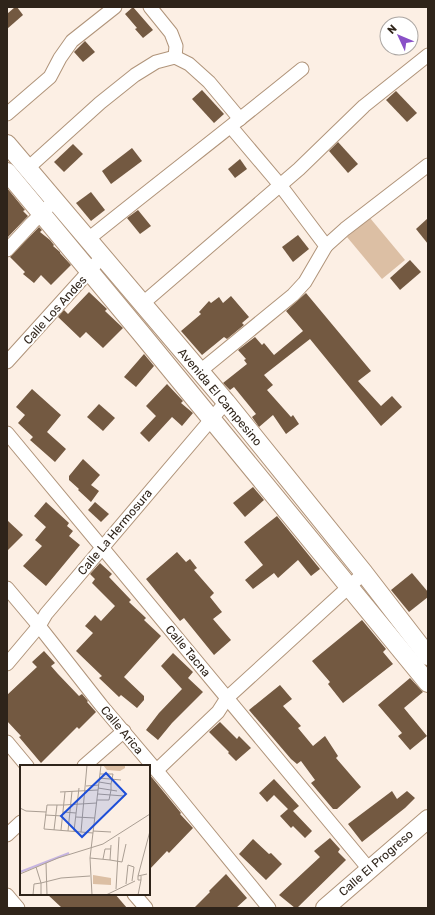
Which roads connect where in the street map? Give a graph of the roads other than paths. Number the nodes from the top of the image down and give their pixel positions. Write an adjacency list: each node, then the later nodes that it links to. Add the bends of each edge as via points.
1 (115, 7): 6 (street, via 72,41 50,77)
2 (150, 7): 4 (street, via 171,33 176,46)
3 (428, 55): 12 (street, via 364,106)
4 (175, 57): 7 (street, via 189,64 209,82); 10 (street, via 156,62 134,75)
5 (302, 69): 7 (street)
6 (7, 114)
7 (235, 123): 12 (street); 14 (street)
8 (7, 144): 10 (street, Avenida El Campesino)
9 (428, 165): 15 (street)
10 (28, 168): 13 (street, Avenida El Campesino)
11 (7, 172): 13 (street, Avenida El Campesino)
12 (280, 185): 15 (street); 19 (street)
13 (48, 207): 14 (street, Avenida El Campesino); 16 (street); 18 (street, Avenida El Campesino)
14 (87, 240): 17 (street, Avenida El Campesino)
15 (326, 246): 21 (street, via 305,282 293,295)
16 (7, 250)
17 (102, 258): 18 (street, Calle Los Andes); 19 (street, Avenida El Campesino)
18 (90, 271): 20 (street, Calle Los Andes); 23 (street, Avenida El Campesino)
19 (142, 304): 21 (street, Avenida El Campesino)
20 (7, 362)
21 (199, 372): 22 (street, Avenida El Campesino)
22 (226, 402): 23 (street, Calle La Hermosura); 26 (street, Avenida El Campesino)
23 (212, 419): 25 (street, Calle La Hermosura); 27 (street, Avenida El Campesino)
24 (7, 433): 25 (street, Calle Tacna)
25 (101, 547): 29 (street, Calle La Hermosura); 33 (street, Calle Tacna)
26 (364, 573): 27 (street); 30 (street, Avenida El Campesino)
27 (349, 587): 32 (street, Avenida El Campesino); 33 (street)
28 (7, 588): 29 (street, Calle Arica)
29 (39, 626): 31 (street, Calle La Hermosura); 34 (street, Calle Arica)
30 (428, 656)
31 (7, 664)
32 (428, 683)
33 (228, 698): 38 (street, via 218,712); 42 (street, Calle Tacna)
34 (124, 731): 37 (street); 38 (street, Calle Arica)
35 (7, 742): 36 (street)
36 (26, 765)
37 (85, 765)
38 (157, 770): 45 (street, Calle Arica)
39 (428, 819): 42 (street, Calle El Progreso)
40 (20, 823): 41 (street)
41 (7, 835)
42 (369, 869): 46 (street, Calle El Progreso)
43 (135, 895): 44 (street)
44 (146, 908)
45 (269, 908)
46 (325, 908)

